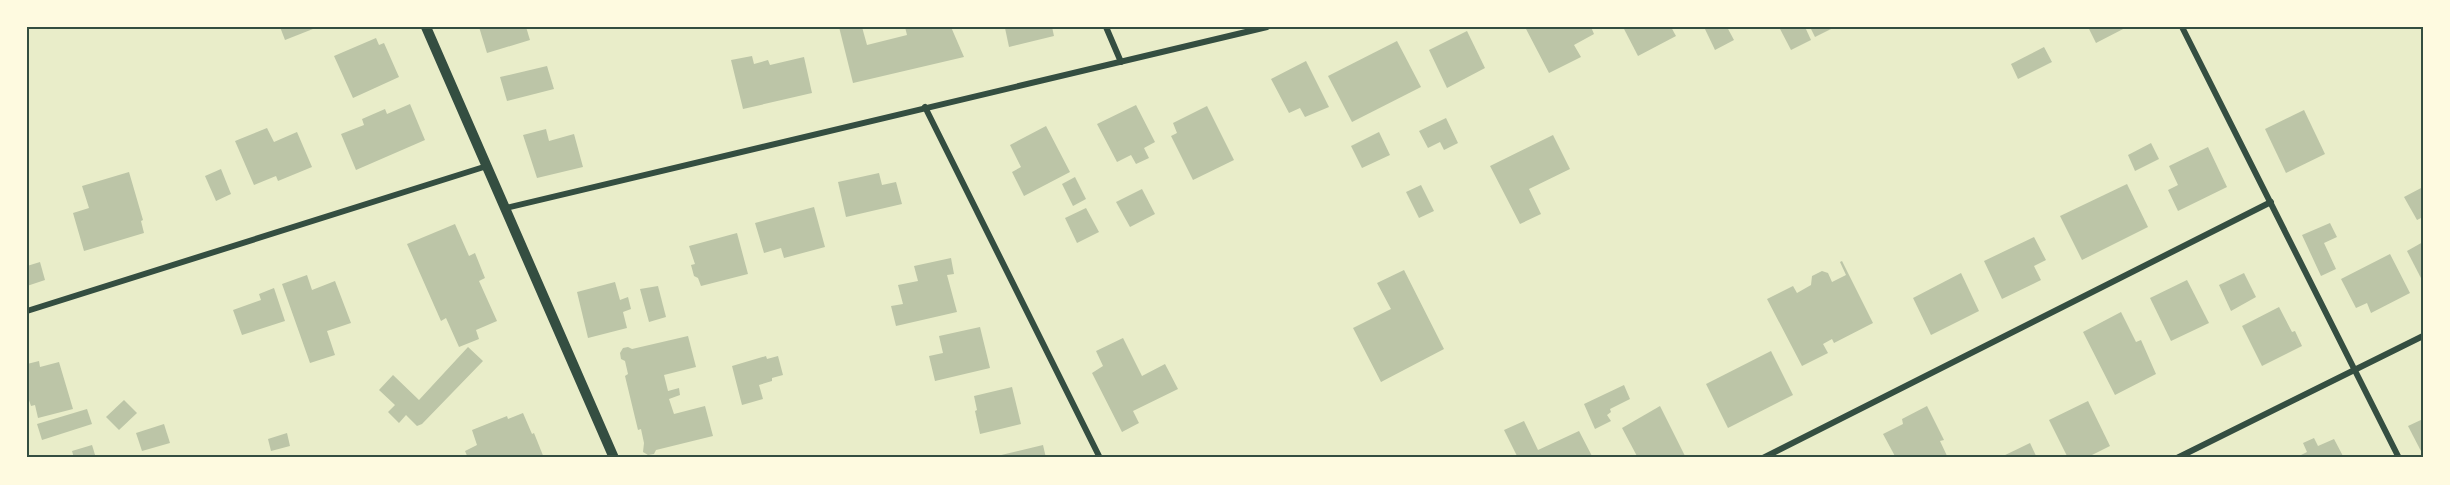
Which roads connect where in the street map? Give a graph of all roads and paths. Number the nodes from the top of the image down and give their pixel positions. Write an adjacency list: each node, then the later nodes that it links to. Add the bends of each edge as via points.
1 (426, 27): 7 (street)
2 (1106, 27): 5 (street)
3 (1268, 27): 5 (street)
4 (2182, 27): 8 (street)
5 (1121, 62): 6 (street)
6 (925, 108): 9 (street); 14 (street)
7 (487, 166): 9 (street); 10 (street)
8 (2271, 202): 12 (street); 15 (street)
9 (506, 208): 13 (street)
10 (27, 311)
11 (2423, 336): 12 (street)
12 (2355, 370): 16 (street); 17 (street)
13 (614, 458)
14 (1100, 458)
15 (1762, 458)
16 (2177, 458)
17 (2399, 458)

